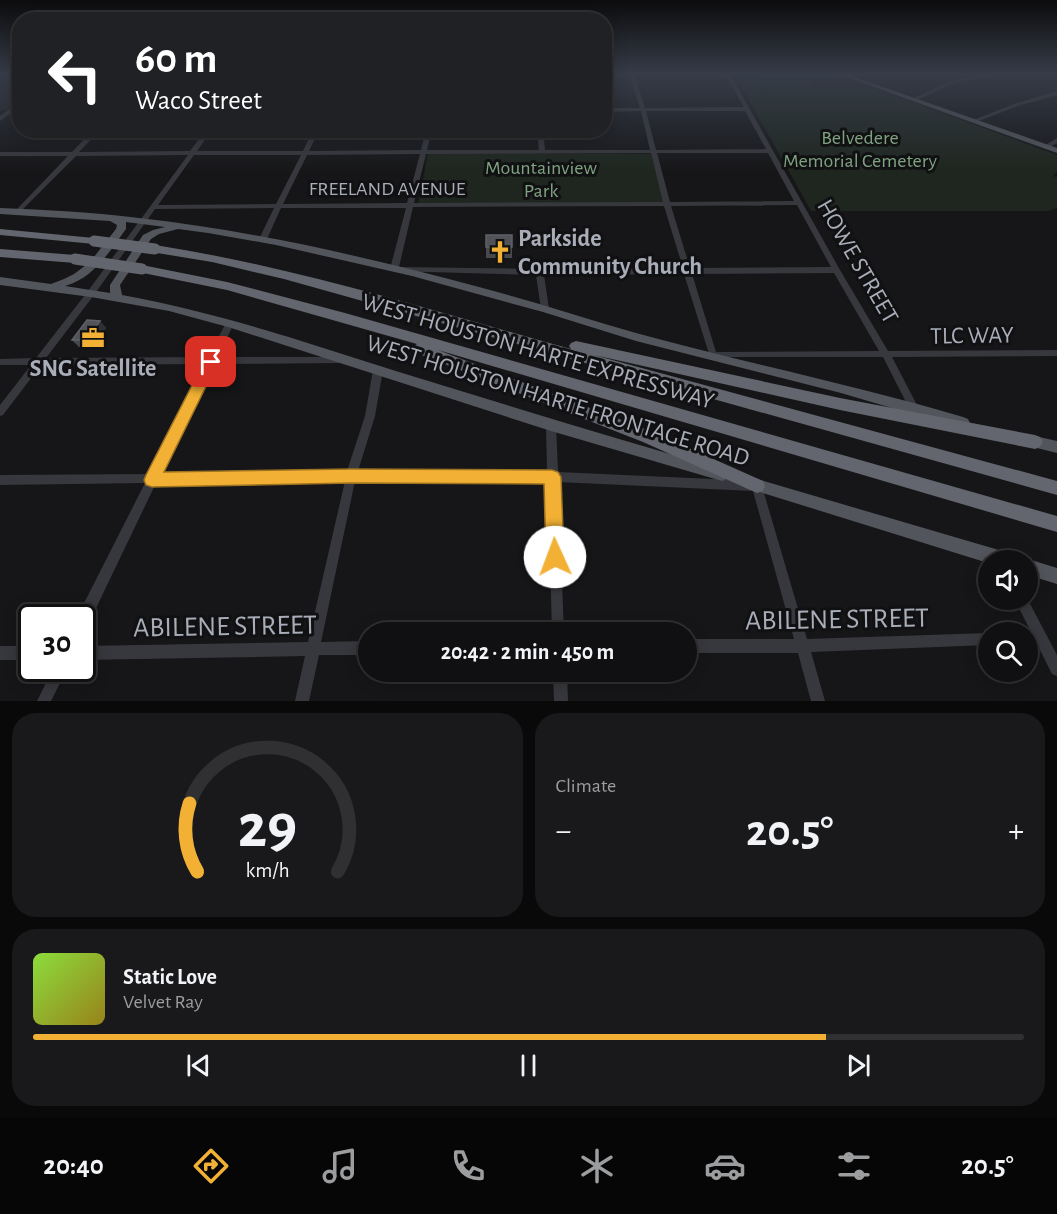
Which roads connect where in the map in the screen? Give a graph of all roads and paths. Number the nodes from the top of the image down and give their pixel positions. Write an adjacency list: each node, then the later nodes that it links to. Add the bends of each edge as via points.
1 (936, 107): 11 (main road)
2 (1012, 107): 11 (street)
3 (644, 109): 4 (street); 6 (street); 21 (street)
4 (748, 109): 19 (street, HOWE STREET)
5 (12, 110): 8 (street)
6 (612, 110)
7 (0, 113): 8 (street)
8 (8, 113): 9 (street); 10 (street)
9 (12, 113)
10 (0, 119)
11 (974, 121): 18 (main road)
12 (89, 138): 26 (street)
13 (203, 138): 27 (street)
14 (312, 138): 22 (street)
15 (427, 138): 23 (street)
16 (541, 138): 24 (street)
17 (1057, 140): 18 (street)
18 (1046, 147): 20 (main road)
19 (771, 151): 21 (street); 28 (street, HOWE STREET)
20 (1057, 151)
21 (654, 152): 24 (street); 29 (street)
22 (305, 153): 23 (street); 27 (street); 30 (street)
23 (423, 153): 24 (street); 31 (street)
24 (542, 153)
25 (0, 154): 26 (street)
26 (74, 154): 27 (street); 34 (street)
27 (192, 154): 32 (street)
28 (799, 203): 29 (street, FREELAND AVENUE); 42 (street, HOWE STREET)
29 (667, 205): 31 (street, FREELAND AVENUE); 43 (street)
30 (280, 206): 31 (street, FREELAND AVENUE); 32 (street, FREELAND AVENUE); 39 (street)
31 (411, 206): 41 (street)
32 (154, 207): 36 (street)
33 (0, 211): 34 (main road)
34 (18, 211): 35 (main road)
35 (109, 217): 36 (main road); 46 (main road, via 122,224 121,229 87,273 72,281)
36 (144, 221): 37 (main road); 47 (street)
37 (184, 226): 39 (main road); 48 (main road, via 147,237 115,285)
38 (0, 232): 49 (highway, WEST HOUSTON HARTE EXPRESSWAY, bridge, via 50,235 212,258)
39 (263, 239): 41 (main road)
40 (0, 253): 51 (highway, WEST HOUSTON HARTE EXPRESSWAY, bridge, via 142,269 227,286)
41 (394, 269): 44 (street); 50 (main road)
42 (836, 270): 43 (street); 55 (street, HOWE STREET)
43 (687, 271): 44 (street); 54 (street)
44 (540, 272): 50 (street)
45 (0, 281): 46 (main road, WEST HOUSTON HARTE FRONTAGE ROAD)
46 (46, 286): 47 (main road, WEST HOUSTON HARTE FRONTAGE ROAD)
47 (91, 293): 48 (main road, WEST HOUSTON HARTE FRONTAGE ROAD); 58 (street)
48 (118, 298): 52 (main road, WEST HOUSTON HARTE FRONTAGE ROAD)
49 (384, 302): 64 (highway, via 840,404); 71 (highway, WEST HOUSTON HARTE EXPRESSWAY)
50 (545, 309): 54 (main road)
51 (345, 318): 70 (highway, via 648,437); 72 (highway, WEST HOUSTON HARTE EXPRESSWAY)
52 (230, 323): 56 (main road, WEST HOUSTON HARTE FRONTAGE ROAD); 59 (street)
53 (1057, 353): 55 (street, TLC WAY)
54 (713, 355): 55 (street, TLC WAY); 61 (main road)
55 (887, 356): 61 (street, HOWE STREET)
56 (343, 360): 59 (street); 60 (main road, WEST HOUSTON HARTE FRONTAGE ROAD)
57 (0, 362): 58 (street)
58 (40, 362): 59 (street); 62 (street)
59 (211, 362): 69 (street)
60 (378, 370): 63 (main road, WEST HOUSTON HARTE FRONTAGE ROAD); 66 (street, via 370,416)
61 (913, 407): 64 (main road)
62 (0, 412)
63 (551, 425): 67 (street); 70 (main road, WEST HOUSTON HARTE FRONTAGE ROAD)
64 (1035, 442): 65 (main road)
65 (1057, 447)
66 (351, 476): 67 (street); 69 (street); 82 (street)
67 (552, 477): 70 (street); 77 (street)
68 (0, 480): 69 (street)
69 (152, 480): 76 (street)
70 (757, 486): 73 (main road, WEST HOUSTON HARTE FRONTAGE ROAD); 81 (street)
71 (1057, 488)
72 (1057, 524)
73 (978, 552)
74 (1038, 570): 75 (main road)
75 (1057, 576)
76 (91, 604)
77 (558, 622)
78 (978, 639): 81 (street, ABILENE STREET)
79 (1038, 643): 87 (street)
80 (697, 646): 81 (street, ABILENE STREET)
81 (801, 646): 93 (street)
82 (315, 648): 83 (street, ABILENE STREET); 86 (street, ABILENE STREET); 91 (street)
83 (358, 648)
84 (0, 653): 85 (street)
85 (18, 653)
86 (96, 653)
87 (1057, 669)
88 (54, 682): 90 (street)
89 (560, 682): 92 (street)
90 (44, 701)
91 (302, 701)
92 (561, 701)
93 (818, 701)

